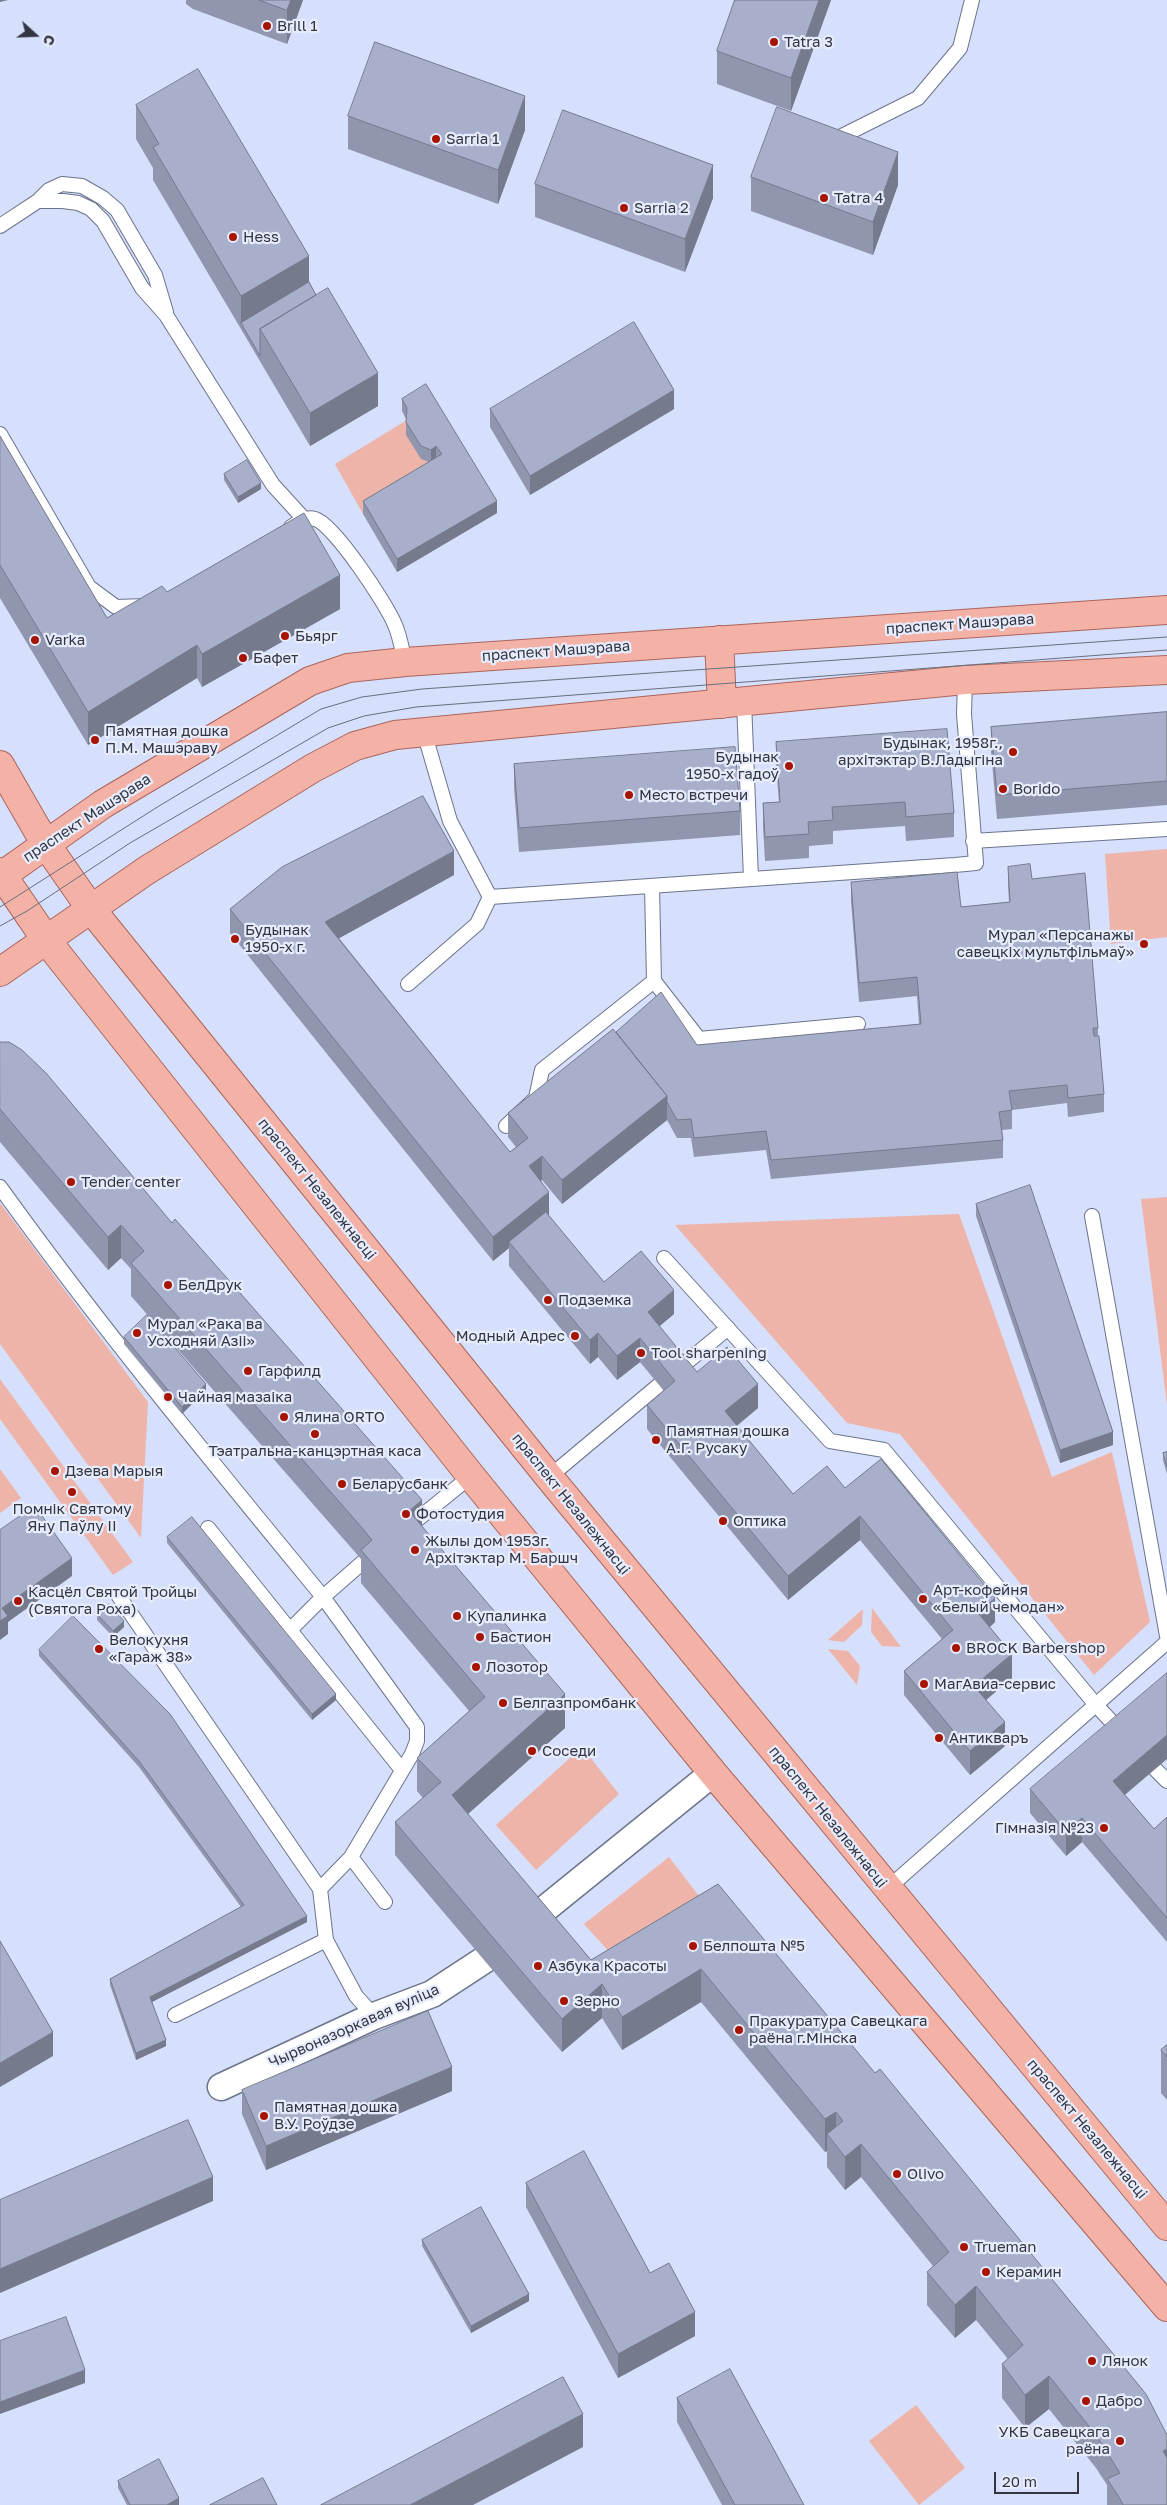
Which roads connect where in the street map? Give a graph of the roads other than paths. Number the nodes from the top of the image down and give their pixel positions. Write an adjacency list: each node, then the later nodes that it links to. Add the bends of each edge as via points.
1 (972, 0): 2 (lane, via 960,48 918,98)
2 (838, 138)
3 (0, 226): 5 (lane, via 38,202 63,200 91,209 103,221 142,288 166,315 273,485)
4 (0, 434): 7 (lane, via 89,587 116,607 149,606)
5 (304, 519): 6 (lane); 10 (lane, via 313,518 328,527 378,593 396,626)
6 (278, 535)
7 (157, 602)
8 (1167, 610): 9 (main road, праспект Машэрава)
9 (720, 640): 10 (main road, праспект Машэрава); 13 (main road)
10 (405, 662): 18 (main road, праспект Машэрава, via 348,668 310,681 103,804)
11 (1167, 670): 12 (main road)
12 (965, 680): 13 (main road); 17 (lane, via 964,714)
13 (733, 702): 14 (main road); 20 (lane)
14 (424, 732): 22 (lane, via 450,821); 23 (main road, via 395,735 355,746 313,768)
15 (0, 765): 18 (main road, праспект Незалежнасці)
16 (1167, 829): 17 (lane)
17 (973, 841): 20 (lane, via 976,863)
18 (45, 843): 19 (main road, праспект Машэрава); 23 (main road, праспект Незалежнасці)
19 (1, 874): 24 (main road)
20 (751, 880): 21 (lane)
21 (652, 886): 22 (lane); 26 (lane)
22 (490, 898): 27 (lane, via 477,924)
23 (91, 909): 24 (main road); 37 (main road, праспект Незалежнасці)
24 (48, 941): 25 (main road); 36 (main road)
25 (0, 972)
26 (654, 981): 28 (lane, via 699,1039); 29 (lane, via 542,1070 536,1098)
27 (408, 984)
28 (858, 1024)
29 (506, 1126)
30 (0, 1187): 42 (lane, via 60,1271 154,1391)
31 (1092, 1216): 44 (lane)
32 (664, 1258): 33 (lane)
33 (728, 1328): 34 (lane); 46 (lane, via 830,1441 884,1450)
34 (676, 1371)
35 (659, 1385): 37 (lane)
36 (471, 1476): 38 (lane); 50 (main road)
37 (549, 1477): 54 (main road, праспект Незалежнасці)
38 (413, 1523)
39 (208, 1528): 43 (lane)
40 (363, 1562): 42 (lane)
41 (118, 1595): 53 (lane)
42 (323, 1597): 43 (lane); 49 (lane, via 417,1727 417,1741)
43 (290, 1630): 49 (lane)
44 (1167, 1636)
45 (1167, 1642): 46 (lane)
46 (1096, 1705): 47 (lane); 54 (lane)
47 (1123, 1734)
48 (1155, 1769): 51 (lane)
49 (402, 1770): 52 (lane)
50 (713, 1773): 56 (street); 63 (main road)
51 (1167, 1781)
52 (351, 1857): 53 (lane); 55 (lane)
53 (320, 1889): 57 (lane)
54 (887, 1889): 62 (main road, праспект Незалежнасці)
55 (385, 1902)
56 (530, 1921)
57 (326, 1940): 59 (lane); 60 (lane, via 356,1996)
58 (484, 1960): 60 (street, Чырвоназоркавая вуліца, via 432,1994)
59 (175, 2015)
60 (374, 2016): 61 (street, Чырвоназоркавая вуліца)
61 (221, 2087)
62 (1167, 2226)
63 (1167, 2307)

